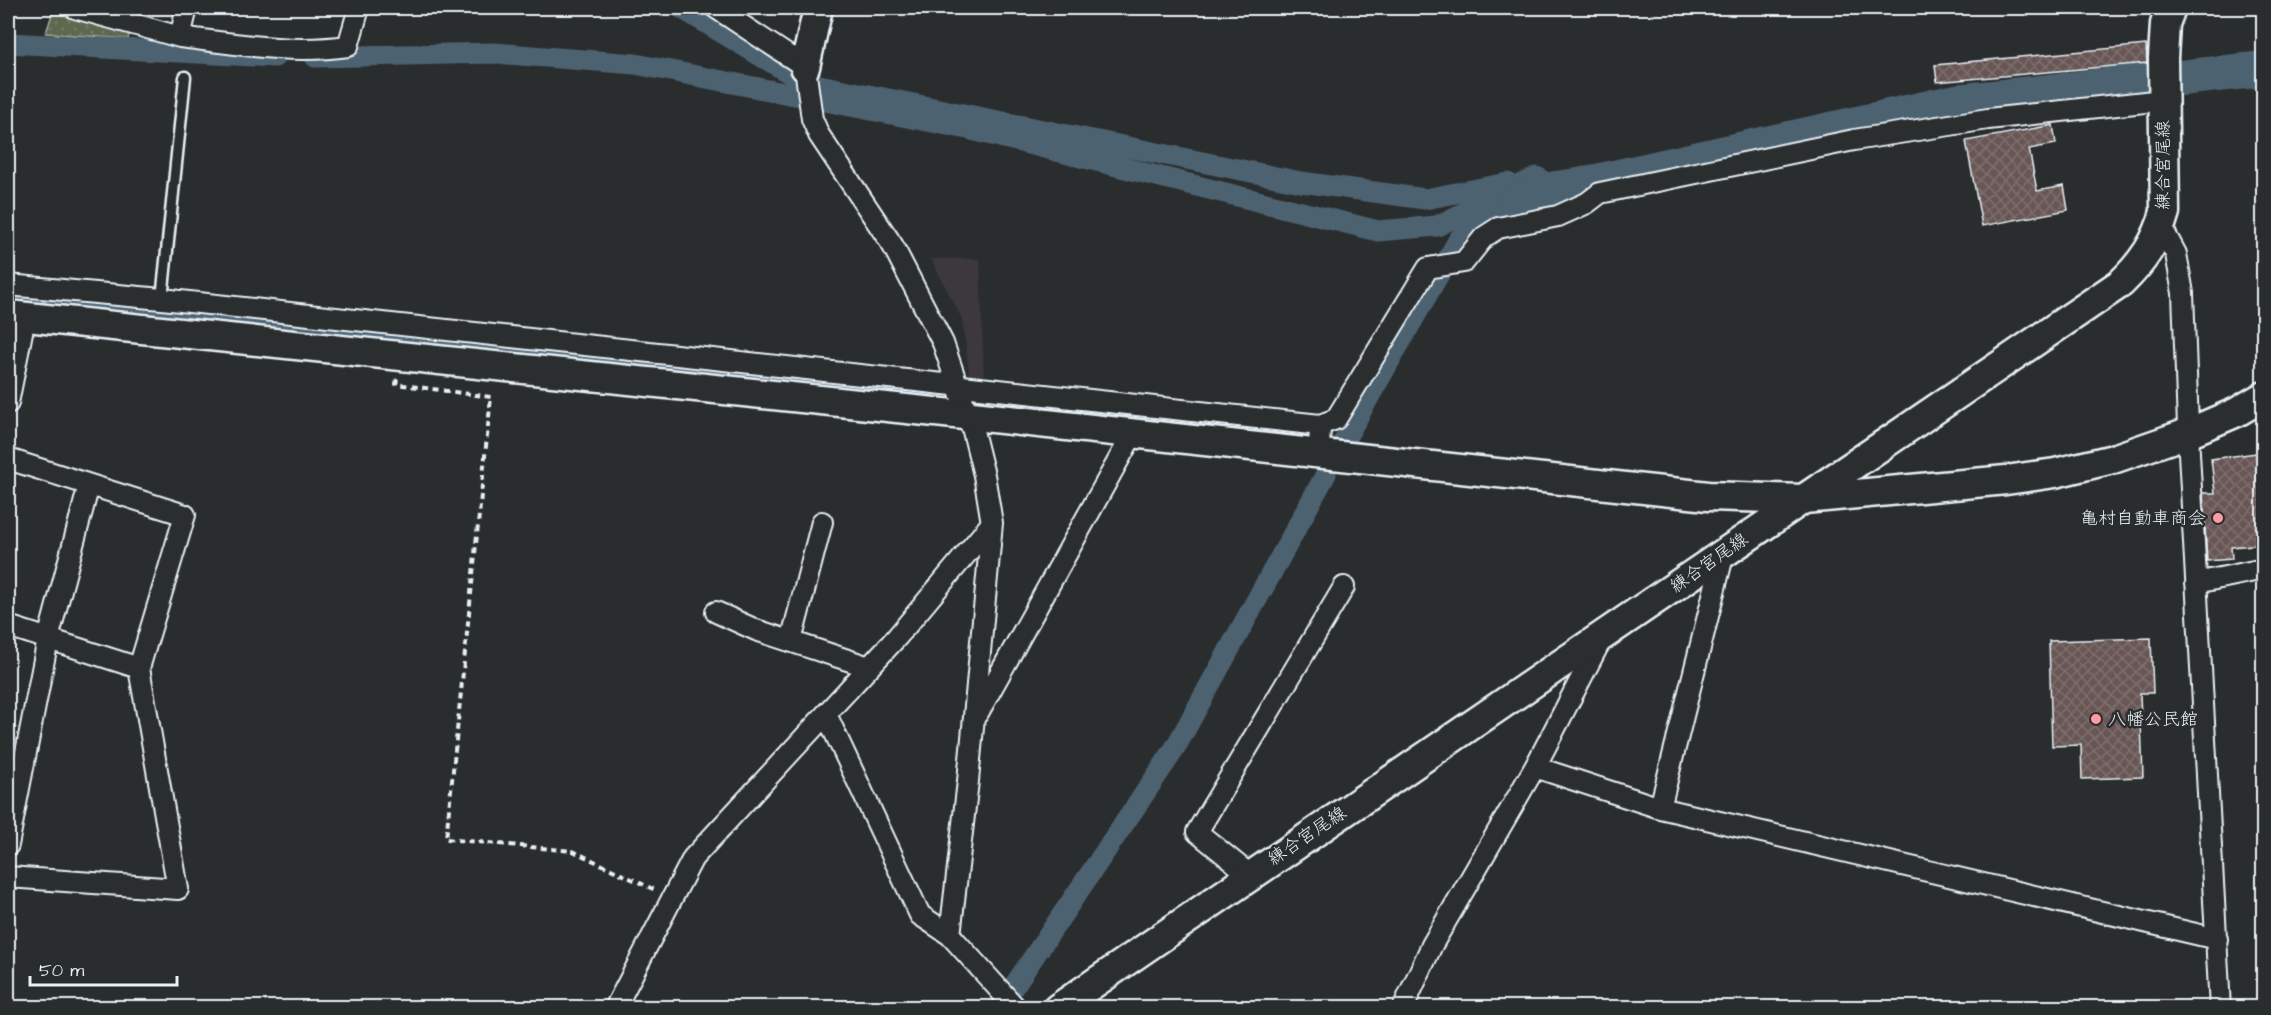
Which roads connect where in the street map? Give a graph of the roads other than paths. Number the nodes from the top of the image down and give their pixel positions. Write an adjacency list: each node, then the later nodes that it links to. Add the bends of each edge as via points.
1 (75, 8): 7 (street)
2 (187, 8): 7 (street)
3 (359, 8): 7 (street, via 348,46 269,49)
4 (716, 8): 8 (street)
5 (818, 8): 8 (street)
6 (2170, 8): 10 (street, 練合宮尾線, via 2165,24)
7 (180, 37)
8 (806, 71): 16 (street, via 812,118 819,135 893,246 943,343)
9 (185, 77): 13 (lane)
10 (2163, 100): 11 (street, 練合宮尾線, via 2165,212); 22 (street, via 1988,118 1854,140 1600,193 1558,216 1498,228 1484,237 1464,261 1428,268 1336,419)
11 (2161, 226): 21 (street, via 2176,254 2184,293); 25 (street, 練合宮尾線, via 2143,261 2121,283)
12 (8, 285): 14 (street)
13 (162, 299): 14 (street); 16 (street)
14 (119, 310): 15 (street); 19 (street, via 398,357)
15 (16, 316): 18 (street)
16 (957, 386): 19 (street); 22 (street)
17 (2264, 396): 21 (street)
18 (8, 403)
19 (967, 414): 20 (street); 27 (street)
20 (1134, 432): 22 (street); 40 (street)
21 (2188, 433): 25 (street, via 2113,459 2055,473); 30 (street)
22 (1320, 438): 25 (street, via 1708,496)
23 (8, 459): 24 (street)
24 (89, 485): 35 (street); 38 (street, via 184,515)
25 (1804, 499): 28 (street, 練合宮尾線)
26 (822, 522): 36 (street)
27 (992, 523): 37 (street); 40 (street)
28 (1724, 552): 34 (street, 練合宮尾線); 42 (street)
29 (2264, 569): 30 (street)
30 (2196, 582): 47 (street)
31 (1344, 587): 44 (street, via 1197,832)
32 (716, 612): 36 (street)
33 (8, 626): 35 (street)
34 (1603, 637): 41 (street); 44 (street, 練合宮尾線)
35 (48, 639): 38 (street); 43 (street)
36 (791, 641): 37 (street)
37 (869, 667): 39 (street)
38 (139, 668): 45 (street, via 178,889)
39 (826, 714): 46 (street, via 920,915); 48 (street, via 693,858)
40 (974, 720): 46 (street)
41 (1535, 767): 42 (street); 51 (street, via 1432,945)
42 (1660, 808): 47 (street)
43 (8, 845)
44 (1250, 875): 50 (street, 練合宮尾線)
45 (8, 877)
46 (950, 935): 49 (street)
47 (2217, 939): 52 (street)
48 (615, 1008)
49 (1017, 1008)
50 (1058, 1008)
51 (1402, 1008)
52 (2220, 1008)

